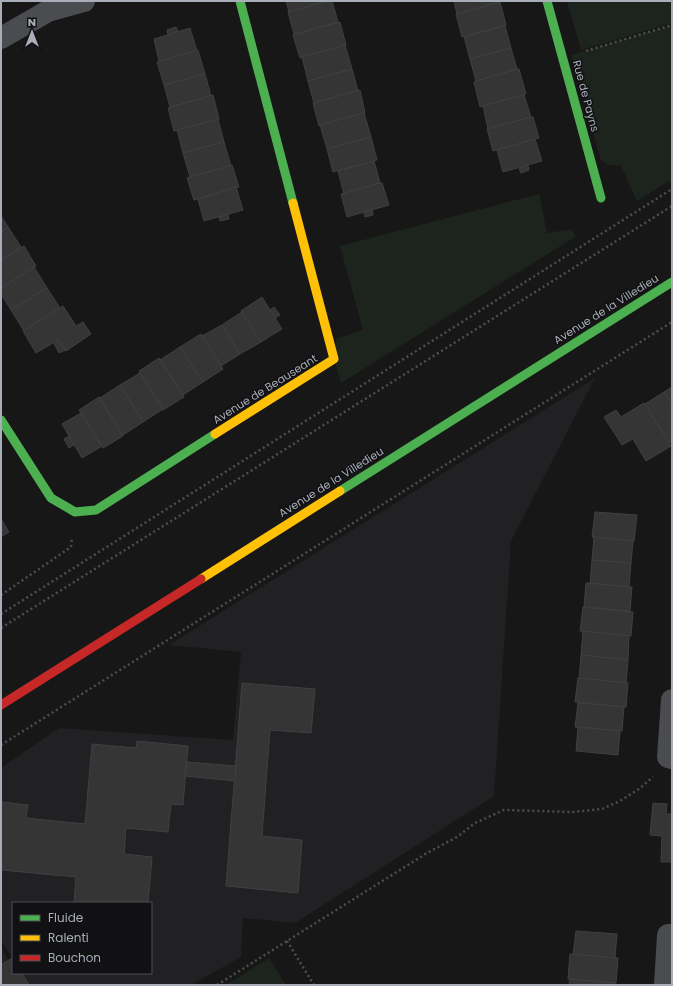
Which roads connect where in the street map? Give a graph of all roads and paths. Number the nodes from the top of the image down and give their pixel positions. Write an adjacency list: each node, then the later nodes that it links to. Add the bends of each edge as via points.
1 (84, 1): 4 (street)
2 (240, 1): 14 (street, Avenue de Beauseant, via 334,359 96,510)
3 (547, 1): 7 (street, Rue de Payns)
4 (47, 6): 6 (street)
5 (672, 25): 7 (path)
6 (1, 38)
7 (563, 57): 9 (street, Rue de Payns)
8 (672, 189): 16 (path)
9 (601, 198)
10 (672, 206): 17 (path)
11 (672, 282): 19 (street, Avenue de la Villedieu)
12 (672, 322): 20 (path)
13 (1, 420): 14 (street, via 51,498)
14 (75, 512): 15 (path, via 71,547)
15 (1, 595)
16 (1, 614)
17 (1, 628)
18 (672, 700): 21 (street)
19 (2, 703)
20 (1, 745)
21 (670, 757): 23 (path, via 659,772 639,789 620,802 602,809 573,812 504,810 475,823 457,837 427,853)
22 (672, 935): 26 (street, via 668,935)
23 (287, 941): 24 (path); 25 (path)
24 (217, 985)
25 (314, 985)
26 (666, 985)

